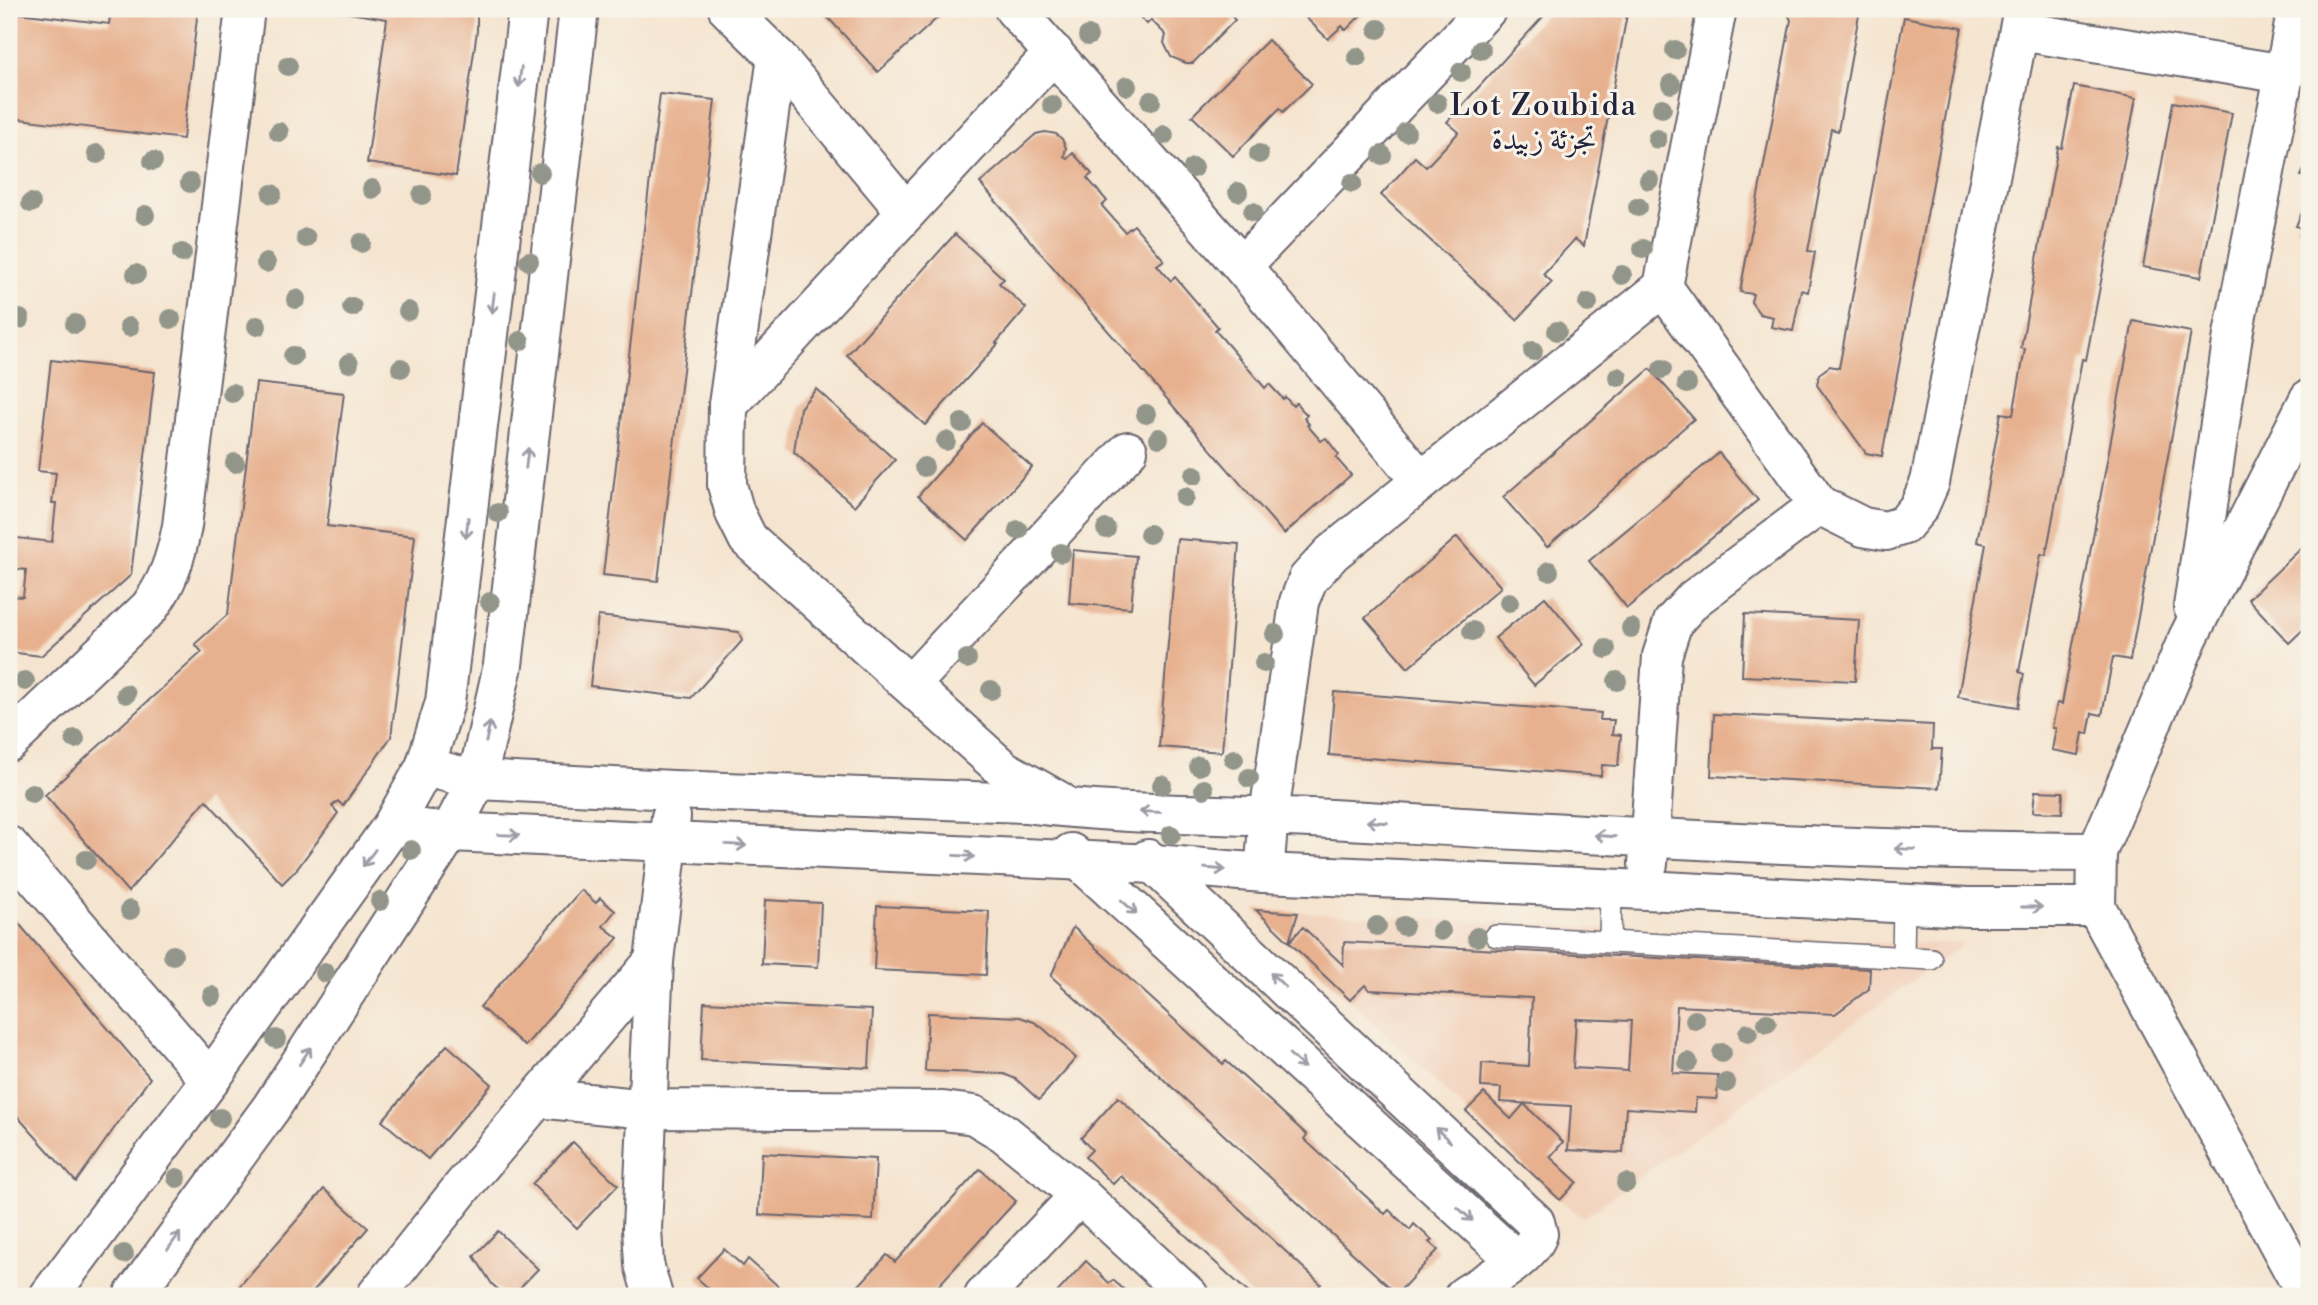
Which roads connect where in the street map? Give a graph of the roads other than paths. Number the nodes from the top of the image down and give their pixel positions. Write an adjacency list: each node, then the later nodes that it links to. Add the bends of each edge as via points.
1 (245, 9): 25 (street, via 174,560 149,608)
2 (528, 9): 26 (street, one-way to 26, via 447,690)
3 (579, 9): 28 (street, one-way to 3, via 503,665)
4 (729, 9): 11 (street)
5 (1014, 9): 10 (street)
6 (1487, 9): 14 (street)
7 (1717, 9): 15 (street)
8 (2297, 9): 12 (street)
9 (2021, 20): 12 (street); 22 (street, via 1930,482 1919,508 1904,525 1886,531 1863,527)
10 (1054, 53): 13 (street); 14 (street)
11 (777, 57): 13 (street); 17 (street)
12 (2285, 74): 23 (street, via 2233,335)
13 (906, 212): 17 (street)
14 (1242, 266): 21 (street)
15 (1663, 287): 21 (street); 22 (street)
16 (2309, 399): 20 (street)
17 (728, 405): 24 (street, via 727,485 748,539)
18 (2309, 438): 20 (street)
19 (1128, 451): 24 (street)
20 (2276, 468): 23 (street)
21 (1421, 481): 32 (street, via 1316,568 1302,590)
22 (1819, 505): 35 (street, via 1693,599 1673,622 1662,656)
23 (2189, 638): 38 (street)
24 (911, 684): 27 (street)
25 (9, 742)
26 (425, 767): 28 (street); 33 (street)
27 (1004, 770): 30 (street); 31 (street)
28 (477, 779): 29 (street); 34 (street)
29 (674, 790): 30 (street); 36 (street)
30 (1025, 803): 31 (street); 39 (street)
31 (1074, 810): 32 (street, one-way to 31); 40 (street)
32 (1269, 815): 35 (street, one-way to 32); 41 (street)
33 (392, 827): 34 (street); 50 (street, one-way to 50)
34 (450, 832): 36 (street, one-way to 36); 56 (street, one-way to 34, via 271,1108)
35 (1649, 839): 38 (street, one-way to 35, via 1973,852); 42 (street)
36 (668, 842): 39 (street, one-way to 39); 49 (street)
37 (9, 846): 50 (street)
38 (2096, 852): 44 (street)
39 (1079, 861): 40 (street); 54 (street, one-way to 54)
40 (1154, 864): 41 (street, one-way to 41); 54 (street, one-way to 40, via 1537,1239 1535,1222)
41 (1264, 873): 42 (street)
42 (1629, 889): 43 (street); 46 (lane)
43 (1903, 904): 44 (street, one-way to 44); 47 (lane)
44 (2096, 906): 62 (street)
45 (1496, 936): 46 (lane)
46 (1611, 942): 47 (lane)
47 (1903, 957): 48 (lane)
48 (1931, 959)
49 (654, 961): 51 (street); 52 (street)
50 (211, 1080): 55 (street)
51 (538, 1098): 52 (street); 57 (street)
52 (647, 1109): 53 (street, via 967,1113 1004,1133); 58 (street, via 642,1229 644,1264)
53 (1080, 1195): 59 (street); 60 (street)
54 (1516, 1260): 61 (street)
55 (49, 1296)
56 (133, 1296)
57 (376, 1296)
58 (653, 1296)
59 (984, 1296)
60 (1189, 1296)
61 (1464, 1296)
62 (2306, 1296)

